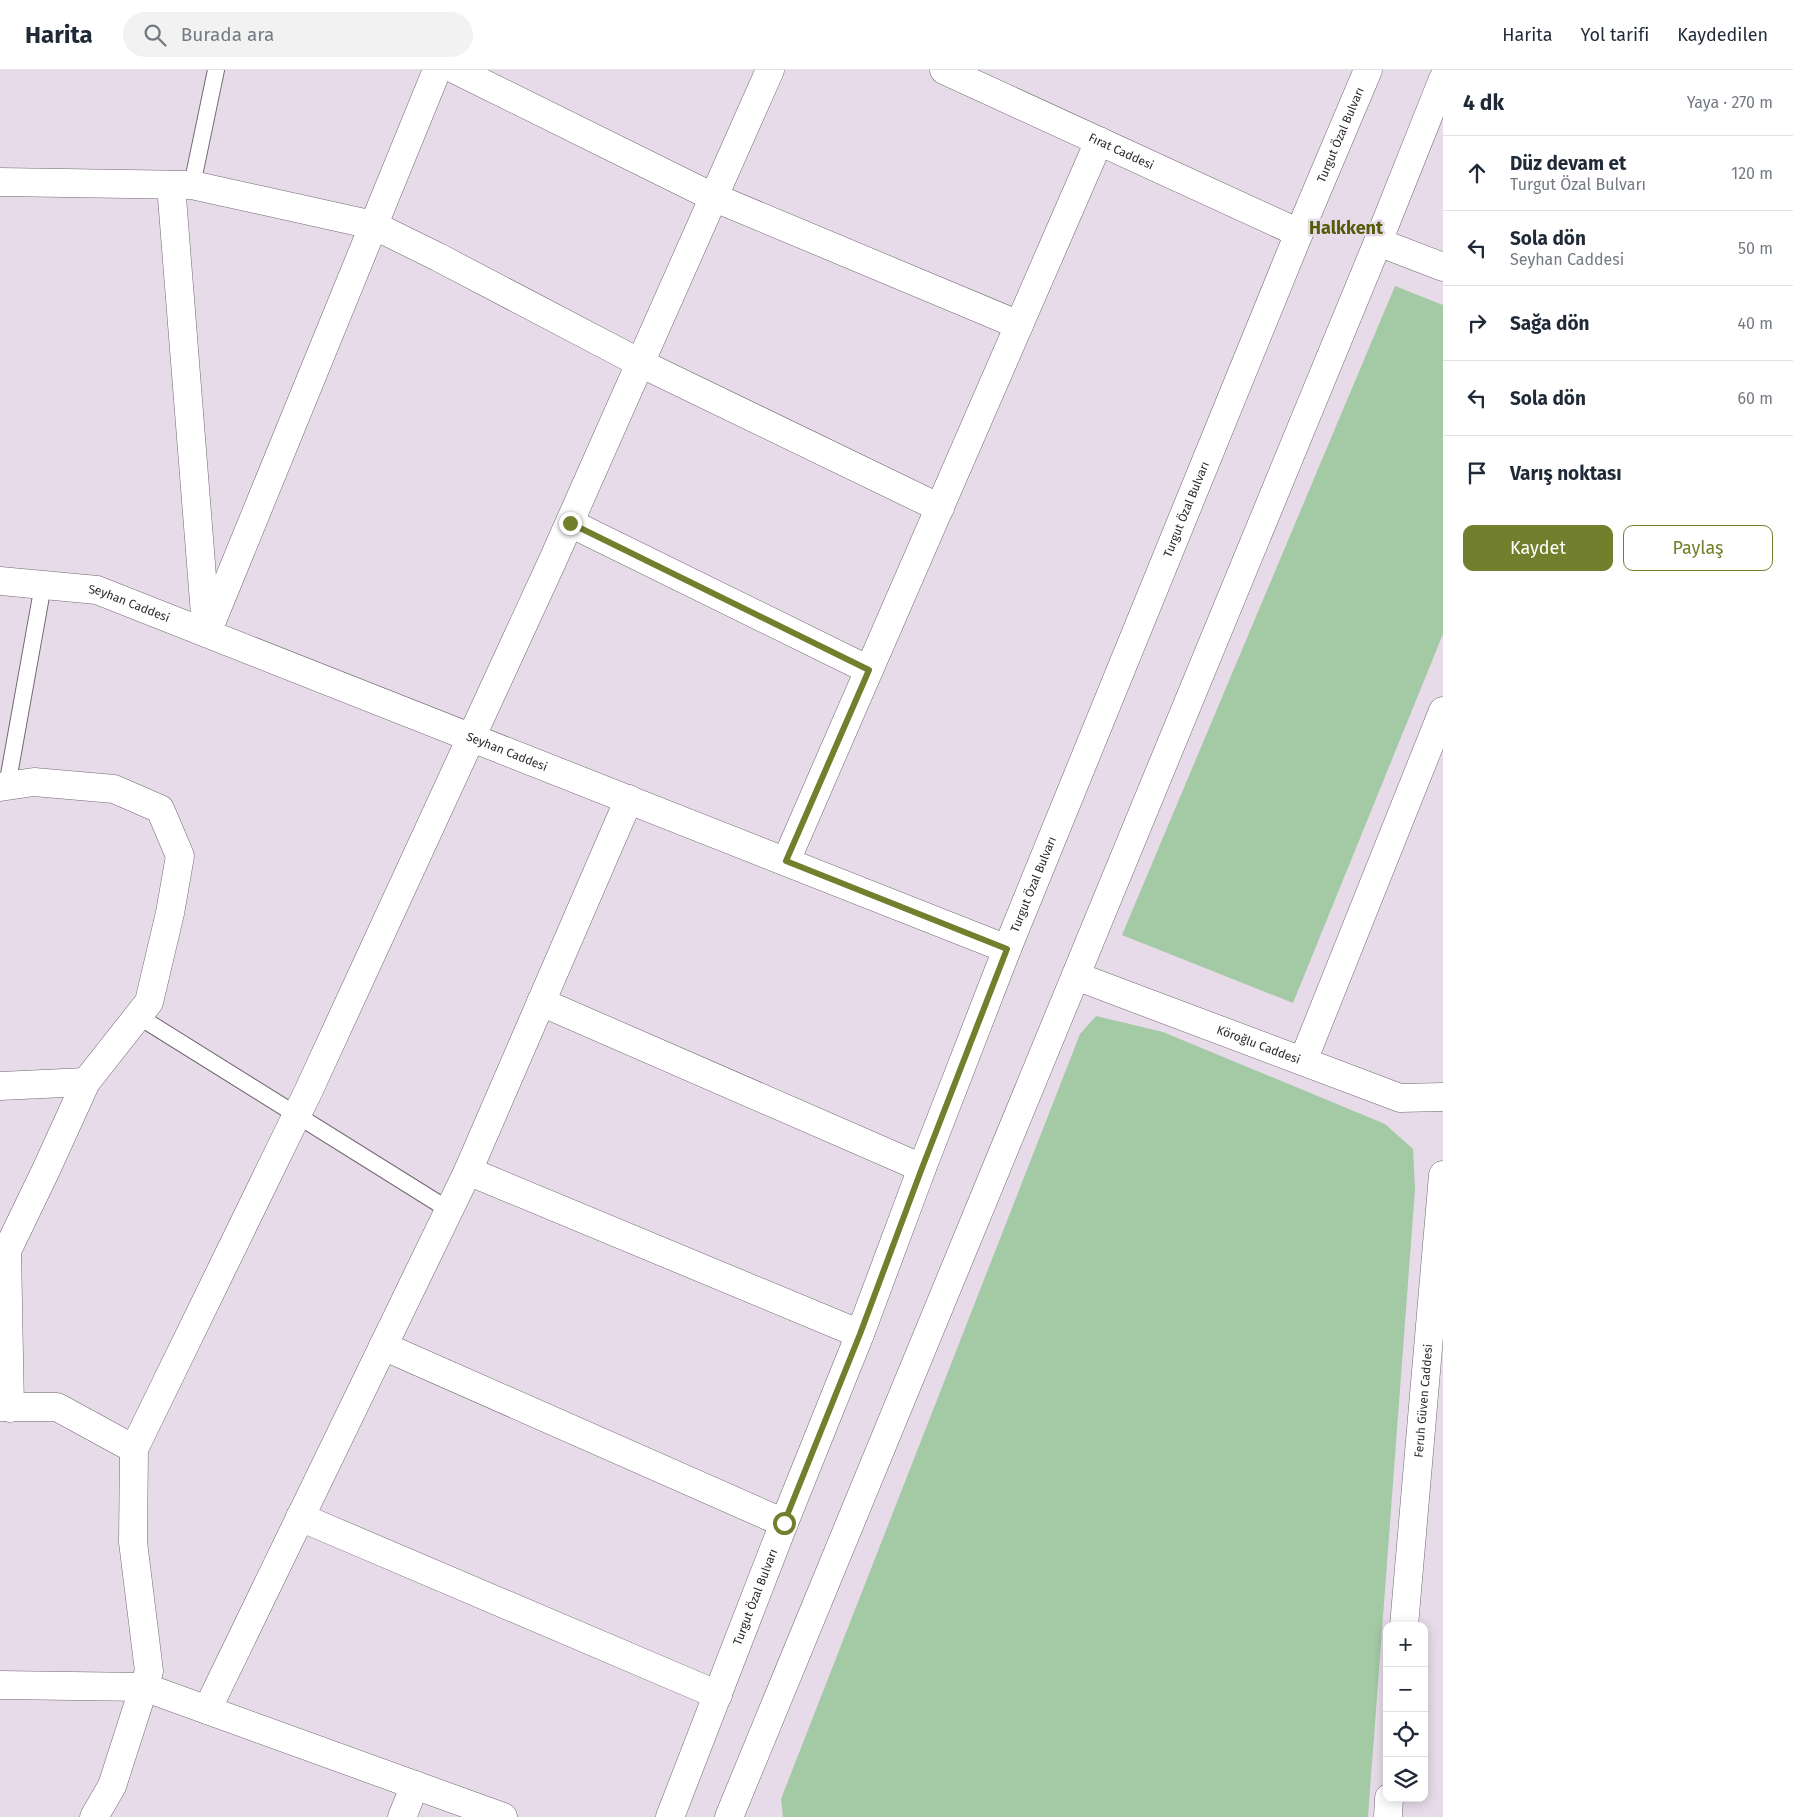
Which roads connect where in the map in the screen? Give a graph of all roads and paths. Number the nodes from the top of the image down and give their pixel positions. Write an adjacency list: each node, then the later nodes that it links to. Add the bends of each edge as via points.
1 (216, 70): 10 (lane)
2 (437, 70): 12 (street)
3 (456, 70): 11 (street)
4 (770, 70): 11 (street)
5 (944, 70): 8 (street, Fırat Caddesi)
6 (1368, 70): 13 (street, Turgut Özal Bulvarı)
7 (1443, 79): 14 (street)
8 (1099, 141): 13 (street, Fırat Caddesi); 16 (street)
9 (0, 182): 10 (street)
10 (182, 185): 12 (street); 22 (street)
11 (713, 197): 16 (street); 17 (street)
12 (373, 225): 17 (street); 22 (street)
13 (1299, 233): 29 (street, Turgut Özal Bulvarı)
14 (1378, 242): 15 (street); 30 (street)
15 (1443, 267)
16 (1019, 325): 18 (street)
17 (640, 363): 18 (street); 19 (street)
18 (940, 508): 23 (street)
19 (570, 523): 23 (street); 25 (street)
20 (0, 581): 21 (street, Seyhan Caddesi)
21 (43, 585): 22 (street, Seyhan Caddesi, via 97,590); 26 (lane)
22 (207, 633): 25 (street, Seyhan Caddesi)
23 (869, 670): 28 (street)
24 (1443, 711): 33 (street)
25 (472, 736): 27 (street, Seyhan Caddesi); 37 (street)
26 (4, 786): 32 (street, via 34,782 114,789 160,809 180,856 149,1002)
27 (629, 799): 28 (street, Seyhan Caddesi); 31 (street)
28 (786, 861): 29 (street, Seyhan Caddesi)
29 (1007, 949): 38 (street, Turgut Özal Bulvarı)
30 (1076, 976): 33 (street, Köroğlu Caddesi); 59 (street)
31 (541, 1002): 38 (street); 39 (street)
32 (138, 1016): 34 (street); 37 (lane)
33 (1303, 1061): 36 (street, Köroğlu Caddesi, via 1400,1098)
34 (86, 1082): 35 (street); 44 (street, via 7,1251)
35 (0, 1086)
36 (1443, 1097)
37 (297, 1115): 41 (lane); 45 (street)
38 (922, 1168): 42 (street, Turgut Özal Bulvarı)
39 (468, 1171): 41 (street); 42 (street)
40 (1443, 1175): 48 (street, Feruh Güven Caddesi)
41 (449, 1210): 43 (street)
42 (860, 1334): 47 (street, Turgut Özal Bulvarı)
43 (383, 1346): 46 (street); 47 (street)
44 (5, 1408): 45 (street, via 56,1407)
45 (134, 1449): 50 (street, via 133,1542 149,1671)
46 (300, 1517): 51 (street); 52 (street)
47 (784, 1523): 51 (street, Turgut Özal Bulvarı)
48 (1404, 1622)
49 (0, 1684): 50 (street)
50 (144, 1686): 52 (street); 55 (street, via 112,1786)
51 (718, 1694): 58 (street, Turgut Özal Bulvarı)
52 (207, 1710): 53 (street)
53 (415, 1785): 56 (street); 57 (street)
54 (1389, 1802): 60 (street)
55 (94, 1817)
56 (402, 1817)
57 (503, 1817)
58 (670, 1817)
59 (729, 1817)
60 (1388, 1817)

